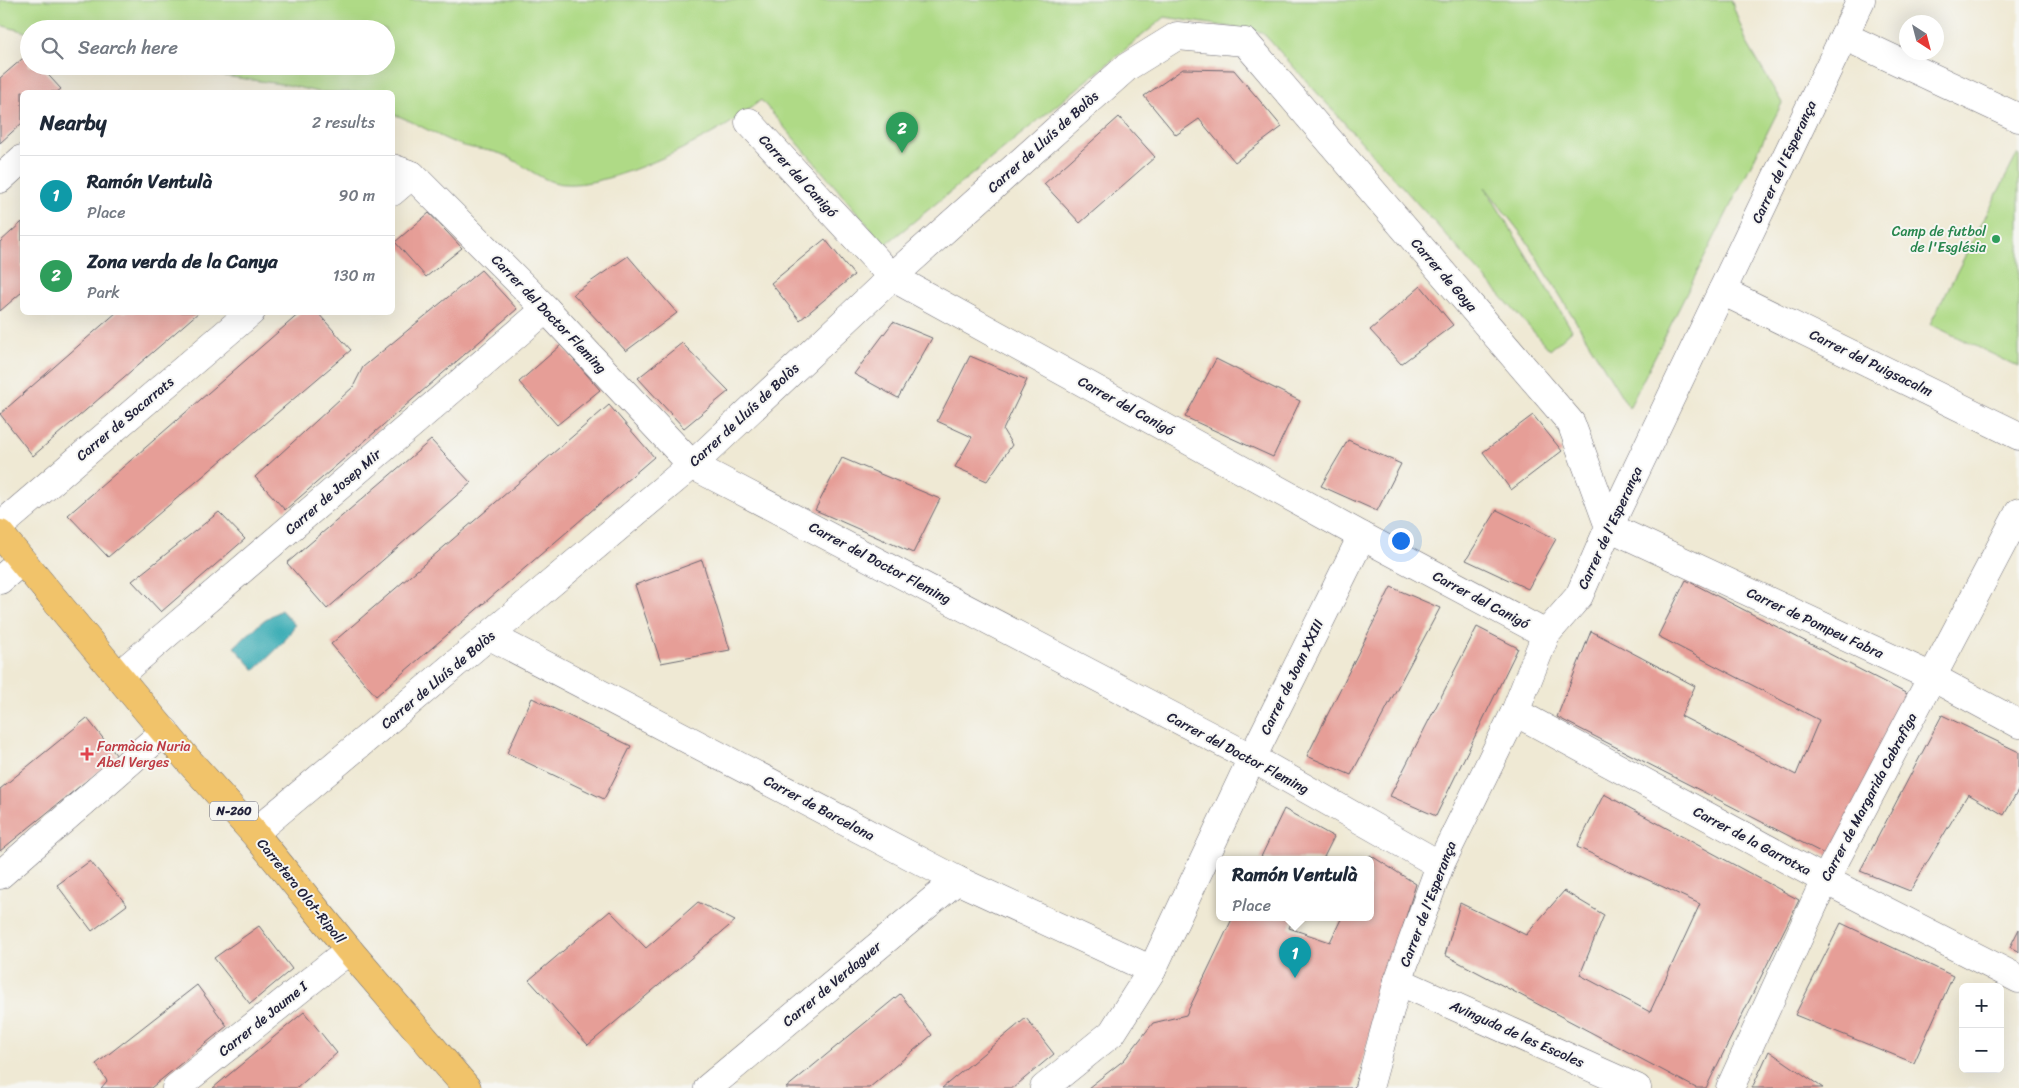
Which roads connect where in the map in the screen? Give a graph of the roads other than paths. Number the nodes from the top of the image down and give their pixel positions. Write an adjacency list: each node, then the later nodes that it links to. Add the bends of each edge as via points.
1 (1861, 0): 2 (street, Carrer de l'Esperança)
2 (1844, 36): 4 (street); 10 (street, Carrer de l'Esperança)
3 (1245, 42): 9 (street, Carrer de Lluís de Bolòs, via 1177,36 1127,67); 17 (street, Carrer de Goya, via 1572,423)
4 (2019, 118)
5 (748, 122): 9 (street, Carrer del Canigó)
6 (20, 161): 8 (street)
7 (399, 178): 11 (street, Carrer del Doctor Fleming)
8 (0, 179)
9 (892, 277): 14 (street, Carrer de Lluís de Bolòs); 19 (street, Carrer del Canigó)
10 (1722, 291): 13 (street, Carrer del Puigsacalm); 17 (street, Carrer de l'Esperança)
11 (546, 309): 14 (street, Carrer del Doctor Fleming); 24 (street, Carrer de Josep Mir)
12 (247, 315): 16 (street, Carrer de Socarrats)
13 (2019, 436)
14 (692, 464): 23 (street, Carrer de Lluís de Bolòs); 29 (street, Carrer del Doctor Fleming)
15 (2019, 512): 25 (street, Carrer de Margarida Cabrafiga)
16 (0, 526)
17 (1609, 527): 22 (street, Carrer de l'Esperança, via 1579,596); 25 (street, Carrer de Pompeu Fabra)
18 (0, 534): 20 (main road, Carretera Olot-Ripoll / N-260)
19 (1362, 536): 22 (street, Carrer del Canigó); 29 (street, Carrer de Joan XXIII)
20 (22, 561): 21 (street); 24 (main road, Carretera Olot-Ripoll / N-260)
21 (0, 580)
22 (1546, 634): 26 (street, Carrer de l'Esperança)
23 (490, 636): 30 (street, Carrer de Lluís de Bolòs); 33 (street, Carrer de Barcelona)
24 (120, 675): 28 (main road, Carretera Olot-Ripoll / N-260)
25 (1932, 677): 27 (street, Carrer de Pompeu Fabra); 34 (street, Carrer de Margarida Cabrafiga)
26 (1515, 712): 31 (street, Carrer de l'Esperança); 34 (street, Carrer de la Garrotxa)
27 (2019, 724)
28 (165, 731): 30 (main road, Carretera Olot-Ripoll / N-260); 32 (street)
29 (1252, 758): 31 (street, Carrer del Doctor Fleming); 36 (street, Carrer de Joan XXIII)
30 (254, 834): 35 (main road, Carretera Olot-Ripoll / N-260)
31 (1440, 865): 38 (street, Carrer de l'Esperança)
32 (0, 875)
33 (956, 880): 36 (street, Carrer de Barcelona); 41 (street, Carrer de Verdaguer)
34 (1825, 880): 37 (street, Carrer de la Garrotxa); 45 (street, Carrer de Margarida Cabrafiga)
35 (349, 950): 39 (street, Carrer de Jaume I); 40 (main road, Carretera Olot-Ripoll / N-260)
36 (1152, 970): 42 (street, Carrer de Joan XXIII, via 1112,1033)
37 (2019, 979)
38 (1398, 981): 43 (street, Carrer de l'Esperança); 44 (street, Avinguda de les Escoles)
39 (176, 1088)
40 (467, 1088)
41 (708, 1088)
42 (1044, 1088)
43 (1370, 1088)
44 (1637, 1088)
45 (1730, 1088)

